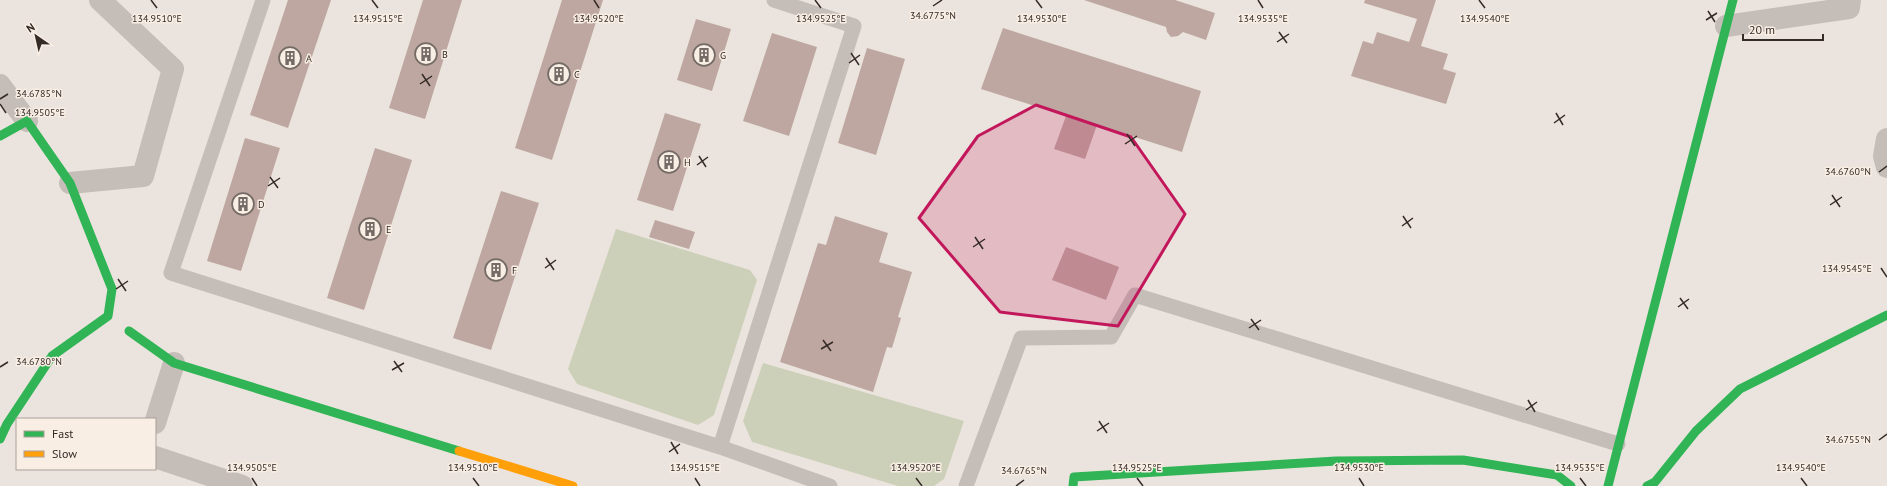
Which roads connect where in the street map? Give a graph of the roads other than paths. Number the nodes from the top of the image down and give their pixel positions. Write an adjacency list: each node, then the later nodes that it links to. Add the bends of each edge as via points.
1 (100, 0): 12 (street, via 173,69 143,176)
2 (263, 0): 19 (lane, via 171,274)
3 (774, 0): 19 (lane, via 854,26)
4 (1733, 0): 6 (street)
5 (1850, 0): 6 (street, via 1849,8)
6 (1726, 26): 18 (street)
7 (0, 85): 8 (street)
8 (27, 122): 9 (street); 12 (street)
9 (0, 136)
10 (1887, 139): 11 (street, via 1884,156)
11 (1887, 167)
12 (70, 183): 17 (street, via 112,288 108,316 52,356 7,424)
13 (1887, 315): 28 (street, via 1740,389 1696,431 1655,482)
14 (129, 331): 15 (street)
15 (174, 363): 16 (street); 22 (street)
16 (156, 420)
17 (0, 439)
18 (1618, 444): 24 (lane, via 1135,295 1111,337 1021,338); 27 (street)
19 (720, 447): 23 (lane)
20 (156, 457): 21 (street)
21 (237, 485)
22 (573, 486)
23 (830, 486)
24 (966, 486)
25 (1073, 486): 26 (street, via 1074,477 1336,461 1463,460 1557,475)
26 (1571, 486)
27 (1608, 486)
28 (1647, 486)

